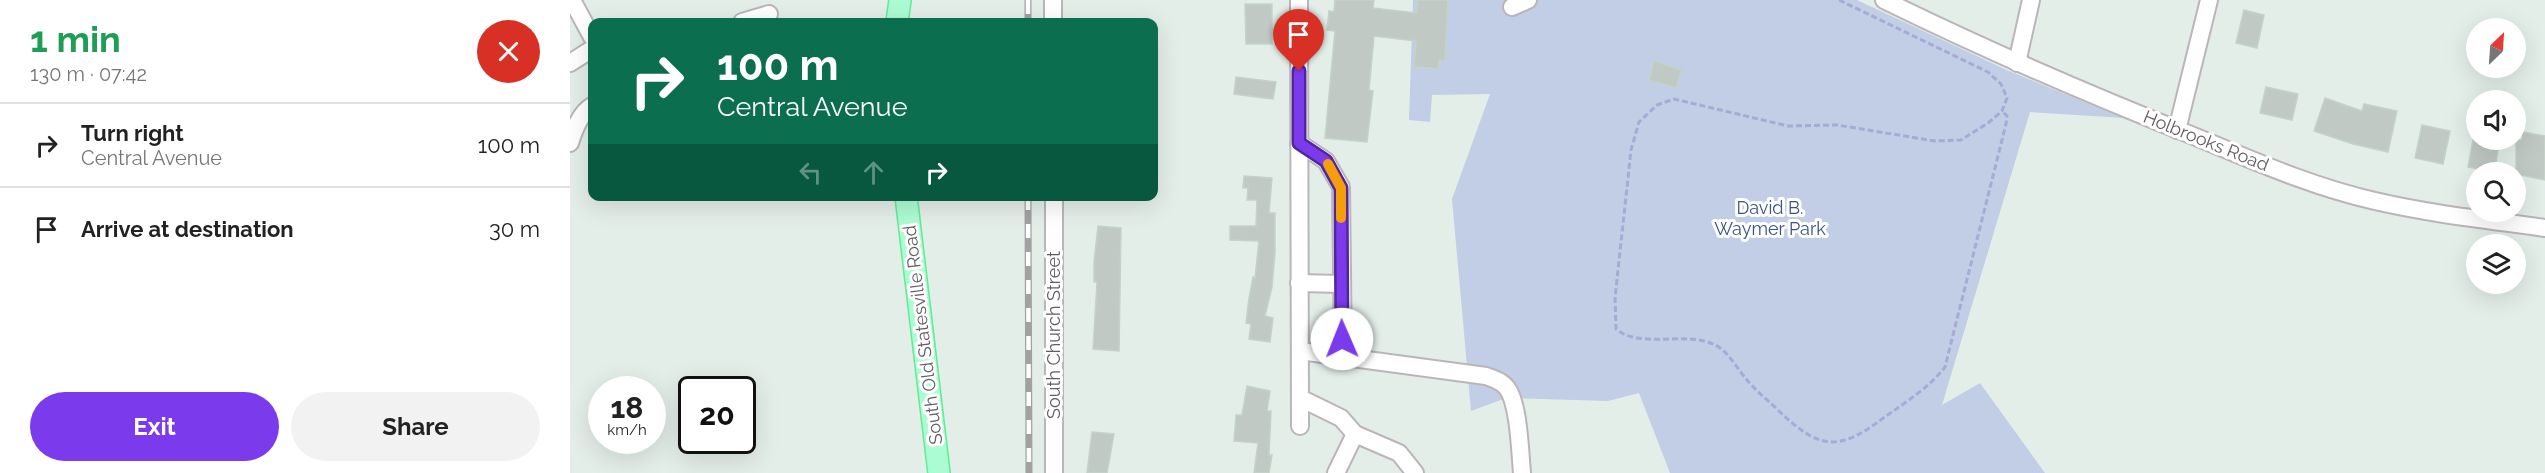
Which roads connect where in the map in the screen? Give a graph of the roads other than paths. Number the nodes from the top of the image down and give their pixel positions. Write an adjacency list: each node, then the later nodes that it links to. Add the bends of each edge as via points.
1 (572, 0): 14 (street)
2 (900, 0): 12 (main road)
3 (1053, 0): 13 (street)
4 (1299, 0): 21 (street)
5 (1528, 0): 9 (street)
6 (1884, 0): 17 (street, Holbrooks Road)
7 (2031, 0): 17 (street)
8 (2209, 0): 19 (street)
9 (1512, 7)
10 (767, 12): 11 (street)
11 (752, 18)
12 (898, 18)
13 (1053, 18)
14 (588, 30)
15 (588, 52): 16 (street)
16 (570, 63)
17 (2017, 63): 19 (street, Holbrooks Road)
18 (588, 108): 20 (street, via 573,130)
19 (2177, 130): 24 (street, Holbrooks Road, via 2265,165 2374,201)
20 (570, 143)
21 (1299, 143): 25 (street); 26 (street, via 1326,161 1341,188)
22 (907, 201): 32 (main road, South Old Statesville Road)
23 (1054, 201): 33 (street, South Church Street)
24 (2545, 228)
25 (1299, 283): 26 (street); 27 (street)
26 (1342, 285): 28 (street)
27 (1300, 351): 28 (street); 29 (street)
28 (1343, 357): 36 (street, via 1497,380 1507,389 1513,406)
29 (1300, 398): 30 (street); 31 (street, via 1341,418)
30 (1300, 426)
31 (1355, 434): 34 (street); 35 (street, via 1399,453)
32 (939, 473)
33 (1054, 473)
34 (1335, 473)
35 (1415, 473)
36 (1522, 473)

